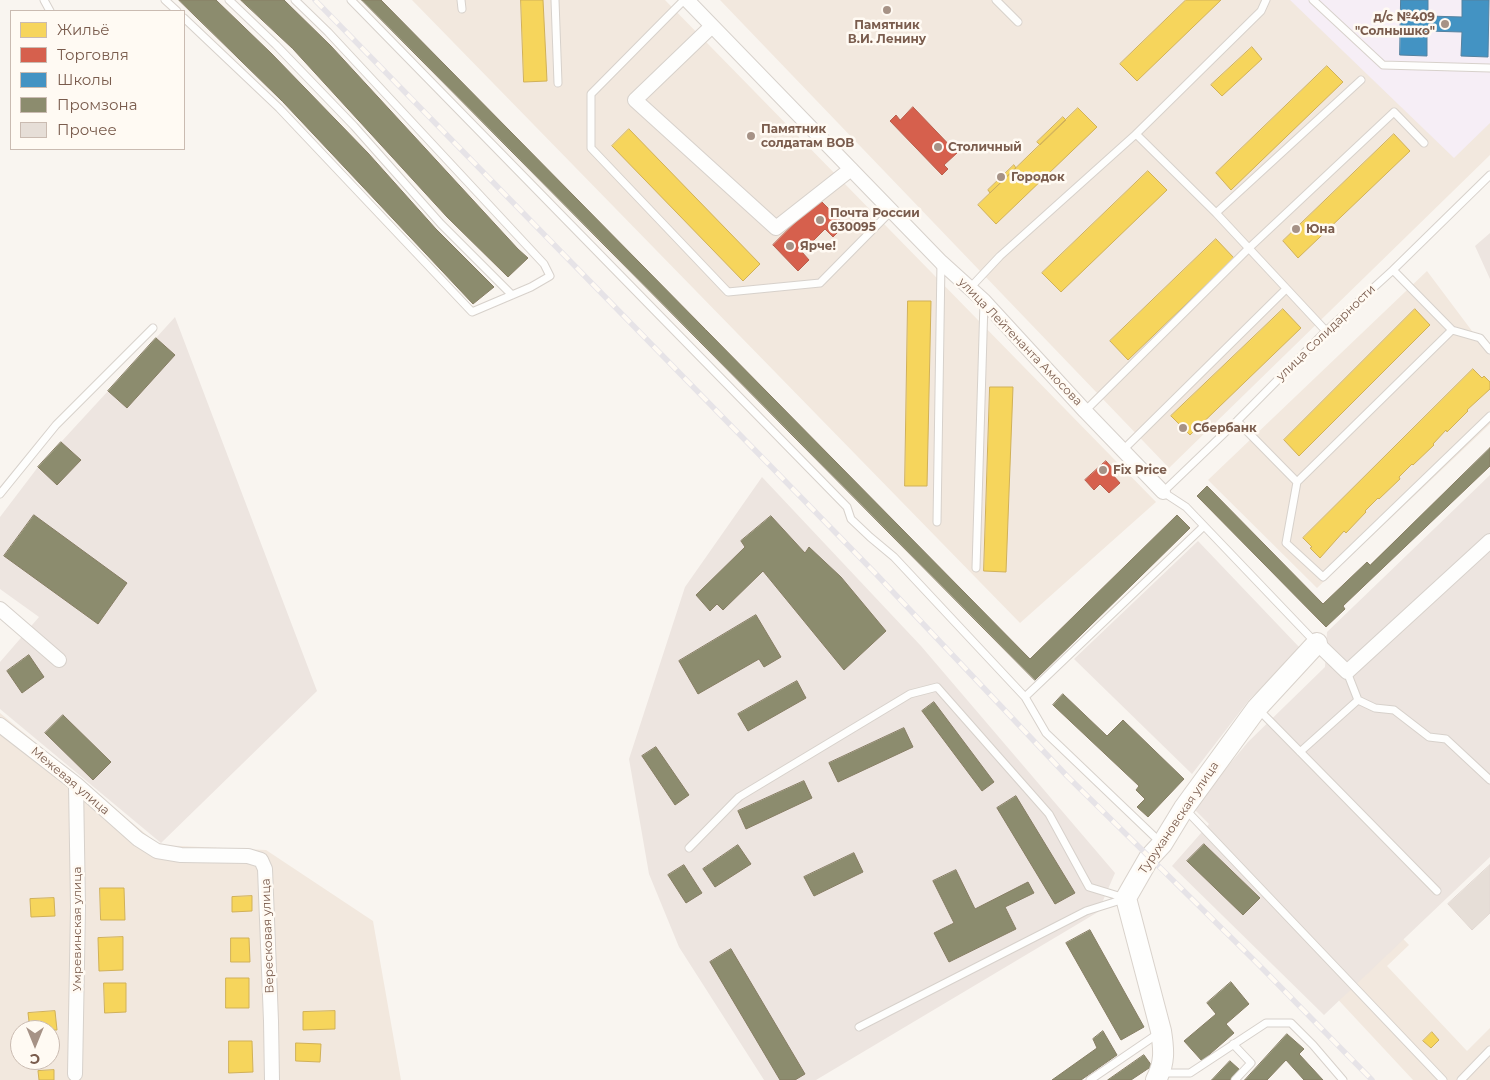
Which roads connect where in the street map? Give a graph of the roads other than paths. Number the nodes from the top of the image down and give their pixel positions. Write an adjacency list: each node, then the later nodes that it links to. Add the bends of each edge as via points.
1 (165, 0): 12 (lane)
2 (229, 0): 30 (lane, via 354,126 441,224)
3 (295, 0): 30 (lane, via 544,264 550,276)
4 (351, 0): 52 (lane, via 847,508 852,519 894,556)
5 (461, 0): 11 (lane)
6 (555, 0): 18 (lane)
7 (686, 0): 15 (street, улица Лейтенанта Амосова); 23 (lane, via 591,94 591,148 728,292 820,283)
8 (996, 0): 14 (lane)
9 (1266, 0): 19 (lane, via 1261,11)
10 (1313, 0): 16 (lane, via 1383,65)
11 (462, 9)
12 (176, 10)
13 (185, 19): 30 (lane, via 279,108 472,312)
14 (1018, 22)
15 (712, 26): 21 (street, улица Лейтенанта Амосова); 21 (street, via 635,100 776,228)
16 (1490, 68)
17 (1361, 80): 24 (lane)
18 (558, 83)
19 (1136, 134): 24 (lane); 28 (lane, via 1000,256)
20 (1424, 143): 25 (lane, via 1394,112)
21 (852, 169): 23 (street, улица Лейтенанта Амосова)
22 (1490, 175): 27 (lane, улица Солидарности)
23 (891, 210): 26 (street, улица Лейтенанта Амосова)
24 (1216, 213): 25 (lane)
25 (1248, 249): 29 (lane); 36 (lane)
26 (941, 262): 28 (street, улица Лейтенанта Амосова); 44 (lane)
27 (1393, 270): 33 (lane); 34 (lane, улица Солидарности)
28 (970, 288): 31 (street, улица Лейтенанта Амосова)
29 (1286, 289): 34 (lane); 39 (lane)
30 (512, 295)
31 (984, 301): 36 (street, улица Лейтенанта Амосова); 47 (lane)
32 (153, 328): 42 (lane, via 56,425)
33 (1452, 330): 35 (lane, via 1480,338); 41 (lane)
34 (1326, 331): 38 (lane, улица Солидарности)
35 (1490, 350)
36 (1085, 411): 39 (street, улица Лейтенанта Амосова)
37 (1490, 416): 41 (lane, via 1323,577 1286,543)
38 (1237, 421): 41 (lane); 43 (lane, улица Солидарности)
39 (1123, 450): 43 (street, улица Лейтенанта Амосова)
40 (0, 481): 42 (lane)
41 (1297, 482)
42 (2, 492)
43 (1163, 492): 45 (lane)
44 (937, 522)
45 (1204, 526): 49 (lane); 52 (lane)
46 (1490, 541): 51 (street)
47 (976, 568)
48 (0, 609): 50 (street)
49 (1316, 643): 51 (street); 54 (street, Турухановская улица)
50 (59, 660)
51 (1347, 672): 53 (lane)
52 (1025, 697): 61 (lane, via 1046,733)
53 (1358, 700): 56 (lane); 57 (lane, via 1375,708 1394,710 1429,736 1446,739)
54 (1257, 708): 56 (lane); 59 (street, Турухановская улица)
55 (0, 725): 58 (street, Межевая улица)
56 (1300, 752): 63 (lane)
57 (1490, 780)
58 (76, 784): 60 (street, Межевая улица); 69 (street, Умревинская улица)
59 (1184, 808): 61 (street, Турухановская улица); 75 (lane)
60 (138, 839): 71 (street, Вересковая улица, via 157,851 181,855 248,856 261,860 266,869)
61 (1162, 844): 64 (street, Турухановская улица)
62 (689, 848): 64 (lane, via 740,797 910,694 937,686 1049,814 1089,887)
63 (1437, 891)
64 (1126, 898): 65 (lane, via 1086,910); 66 (street)
65 (859, 1027)
66 (1162, 1031): 70 (street, via 1164,1052); 72 (lane)
67 (1233, 1044): 70 (lane, via 1190,1073); 73 (lane, via 1251,1063); 74 (lane, via 1266,1022 1291,1022)
68 (1490, 1050): 76 (lane)
69 (75, 1074)
70 (1155, 1078)
71 (272, 1080)
72 (1090, 1080)
73 (1235, 1080)
74 (1343, 1080)
75 (1443, 1080)
76 (1460, 1080)

